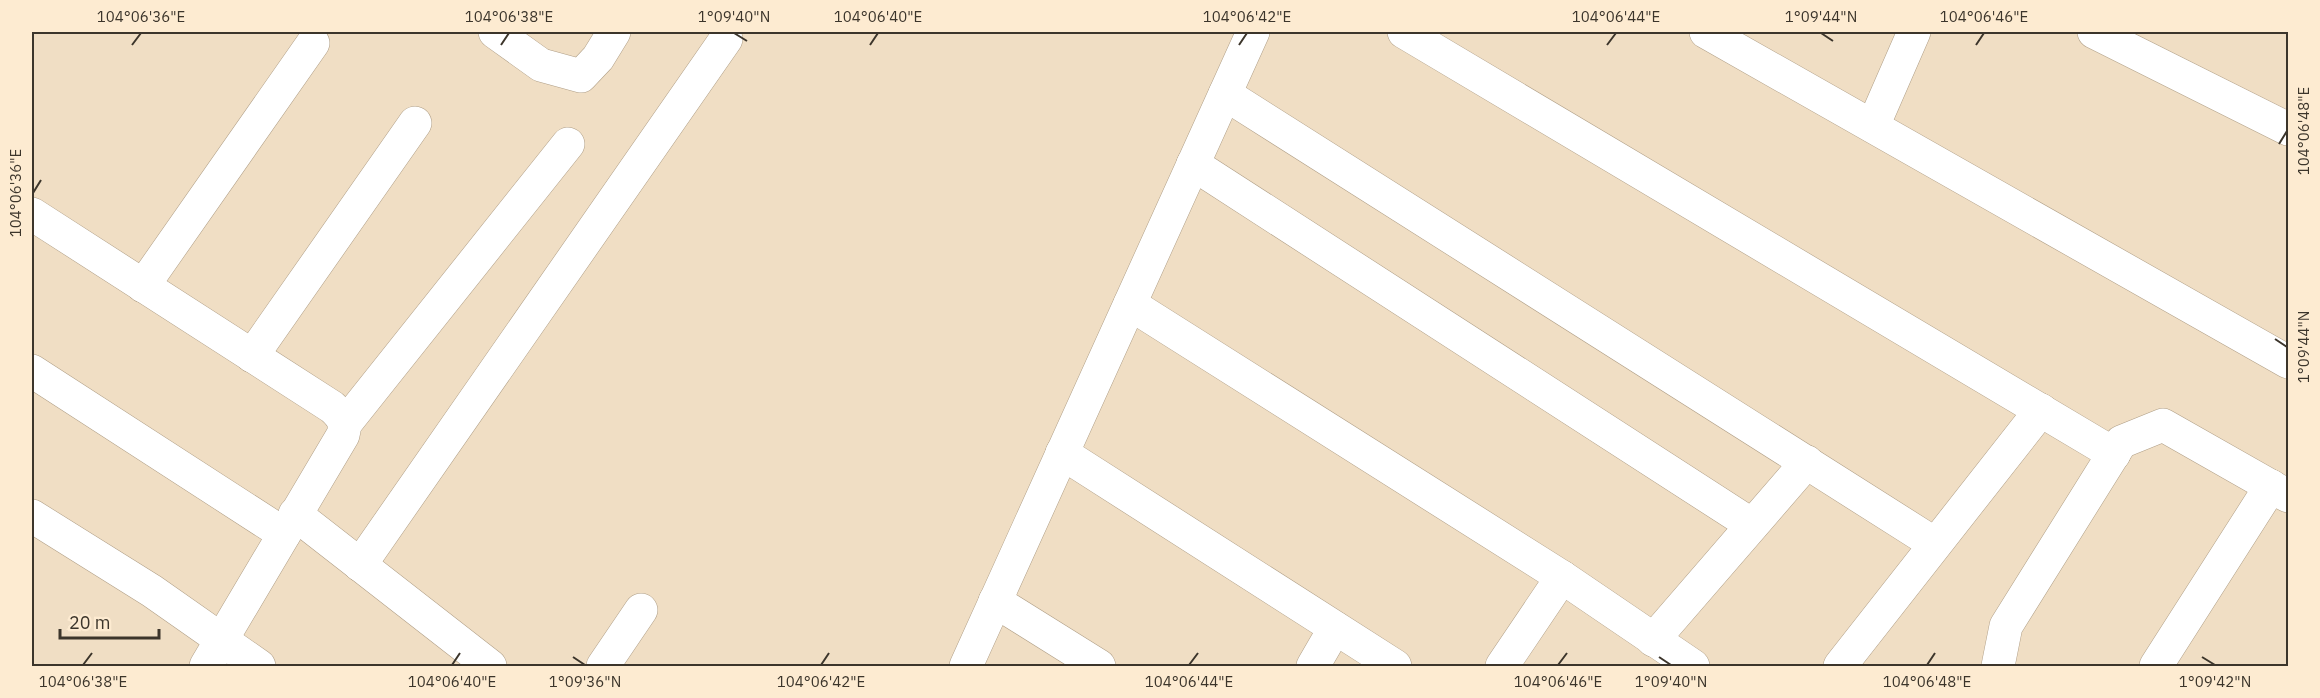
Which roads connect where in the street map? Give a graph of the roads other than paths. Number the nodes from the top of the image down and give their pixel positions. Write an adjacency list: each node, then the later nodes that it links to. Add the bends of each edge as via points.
1 (495, 32): 2 (street, via 541,65 581,76)
2 (614, 32)
3 (1253, 32): 10 (street)
4 (1404, 32): 22 (street)
5 (1914, 32): 12 (street)
6 (2094, 32): 13 (street)
7 (1716, 34): 12 (street)
8 (726, 39): 32 (street)
9 (313, 44): 17 (street)
10 (1225, 94): 15 (street); 26 (street)
11 (415, 123): 19 (street)
12 (1873, 126): 20 (street)
13 (2289, 129)
14 (568, 144): 23 (street)
15 (1193, 164): 18 (street); 30 (street)
16 (33, 218): 17 (street)
17 (143, 286): 19 (street)
18 (1130, 304): 24 (street); 33 (street)
19 (252, 356): 23 (street, via 332,407)
20 (2289, 362)
21 (32, 371): 29 (street)
22 (2041, 410): 25 (street); 31 (street)
23 (345, 424): 29 (street, via 343,435)
24 (1062, 453): 34 (street); 36 (street)
25 (2114, 454): 27 (street, via 2121,442 2163,425); 50 (street, via 2006,626)
26 (1807, 462): 30 (street); 31 (street)
27 (2280, 491): 51 (street)
28 (32, 516): 37 (street)
29 (289, 524): 32 (street); 37 (street)
30 (1752, 525): 38 (street)
31 (1935, 544): 49 (street)
32 (360, 566): 41 (street)
33 (1562, 577): 38 (street); 47 (street)
34 (995, 601): 43 (street); 44 (street)
35 (641, 610): 42 (street)
36 (1335, 628): 45 (street); 46 (street)
37 (221, 639): 39 (street); 40 (street)
38 (1653, 640): 48 (street)
39 (206, 666)
40 (259, 666)
41 (490, 666)
42 (603, 666)
43 (966, 666)
44 (1099, 666)
45 (1313, 666)
46 (1395, 666)
47 (1502, 666)
48 (1693, 666)
49 (1840, 666)
50 (1998, 666)
51 (2156, 666)

